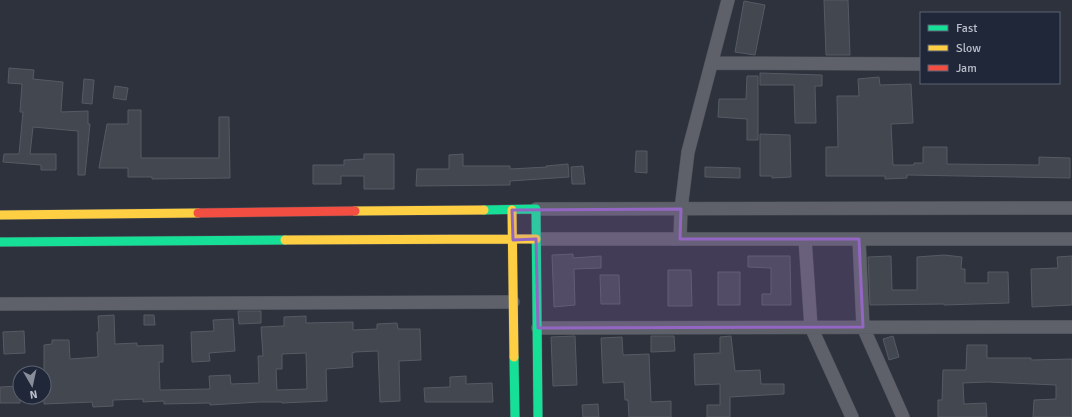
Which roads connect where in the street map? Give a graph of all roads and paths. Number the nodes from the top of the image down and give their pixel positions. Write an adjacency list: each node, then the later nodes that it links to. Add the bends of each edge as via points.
1 (728, 0): 2 (street)
2 (712, 63): 3 (street); 5 (street, via 688,152)
3 (920, 64)
4 (1072, 208): 5 (street)
5 (681, 209): 7 (street); 10 (street)
6 (512, 210): 7 (street); 8 (street); 14 (street)
7 (536, 210): 9 (street)
8 (0, 215)
9 (536, 239): 10 (street); 14 (street); 21 (street)
10 (680, 239): 11 (street)
11 (805, 239): 12 (street); 18 (street)
12 (859, 239): 13 (street); 19 (street)
13 (1072, 239)
14 (513, 240): 15 (street); 16 (street)
15 (0, 242)
16 (514, 302): 17 (street); 22 (street)
17 (0, 304)
18 (811, 327): 19 (street); 21 (street); 24 (street)
19 (863, 327): 20 (street); 25 (street)
20 (1072, 327)
21 (538, 328): 23 (street)
22 (515, 417)
23 (538, 417)
24 (852, 417)
25 (903, 417)

